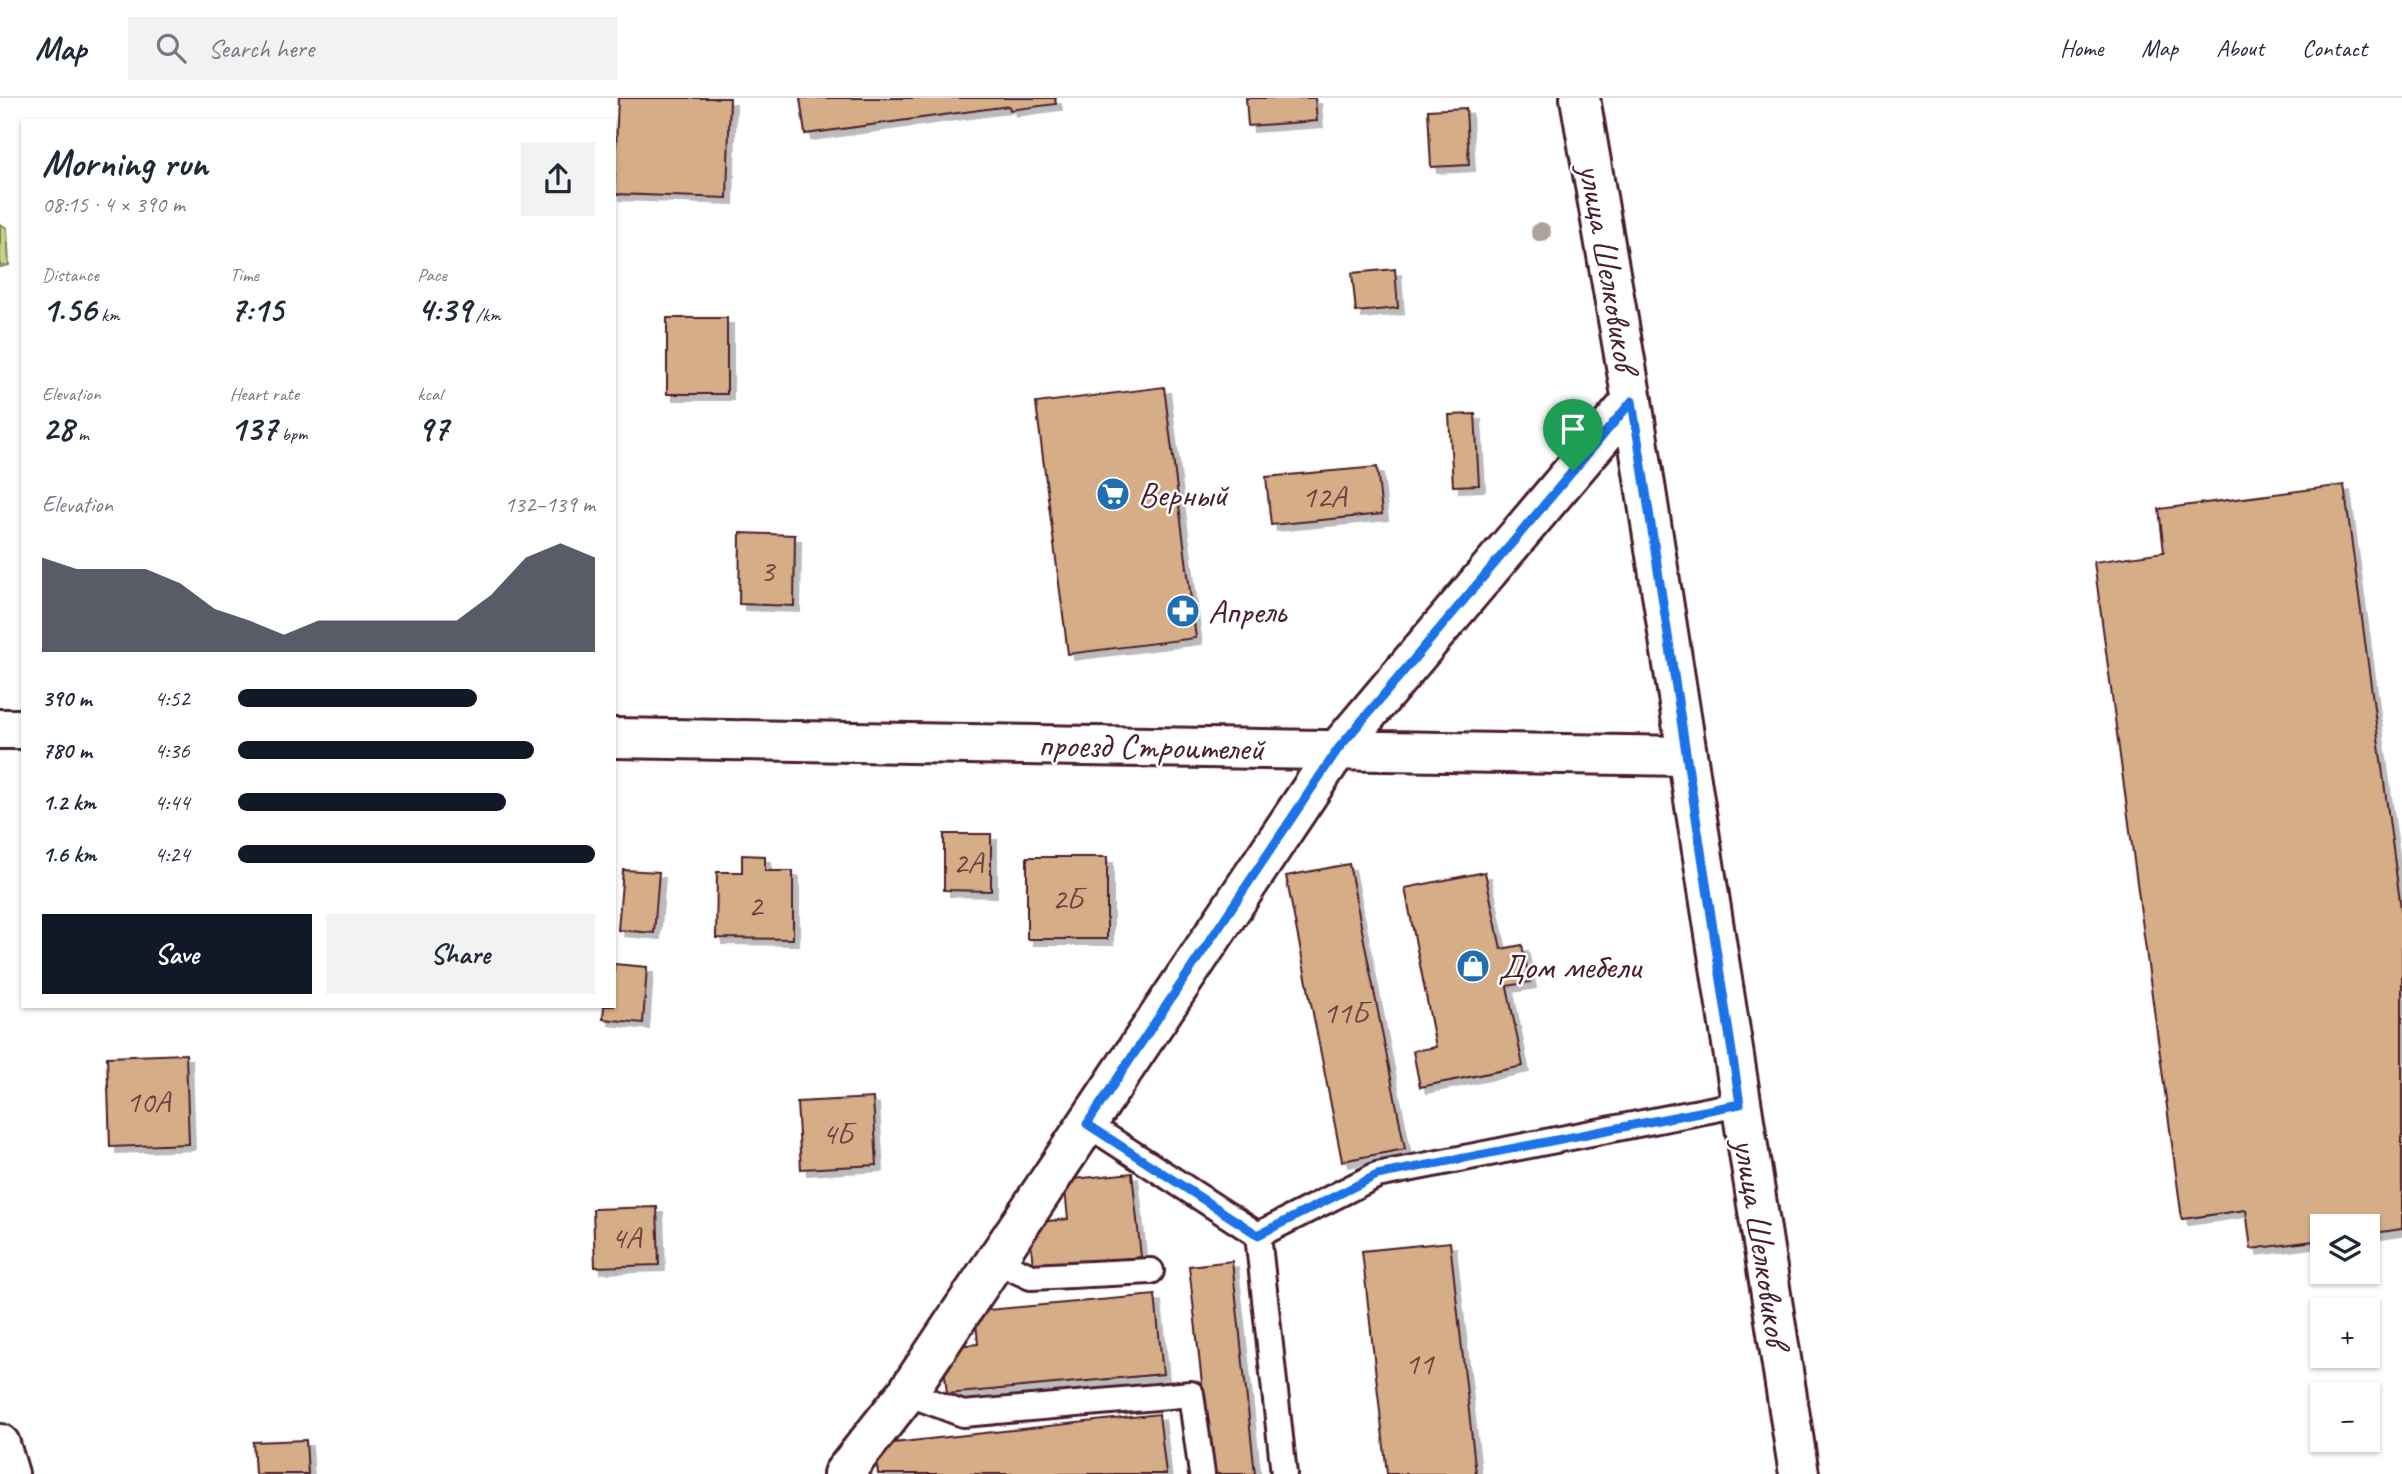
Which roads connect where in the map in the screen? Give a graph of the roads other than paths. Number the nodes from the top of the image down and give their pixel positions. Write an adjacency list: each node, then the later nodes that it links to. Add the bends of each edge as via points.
1 (1580, 98): 2 (street, улица Шелковиков)
2 (1632, 401): 6 (street); 7 (street, улица Шелковиков)
3 (0, 729): 4 (street)
4 (21, 729)
5 (616, 738): 6 (street, проезд Строителей)
6 (1338, 749): 7 (street, проезд Строителей); 9 (street)
7 (1687, 756): 8 (street, улица Шелковиков)
8 (1740, 1104): 10 (lane, via 1377,1175); 19 (street, улица Шелковиков)
9 (1087, 1124): 10 (lane); 11 (street)
10 (1258, 1235): 18 (lane)
11 (996, 1261): 12 (lane, via 1031,1277); 13 (street)
12 (1151, 1271)
13 (907, 1393): 16 (street); 17 (lane, via 963,1414 1191,1394)
14 (0, 1444): 15 (street)
15 (9, 1474)
16 (843, 1474)
17 (1202, 1474)
18 (1284, 1474)
19 (1799, 1474)

